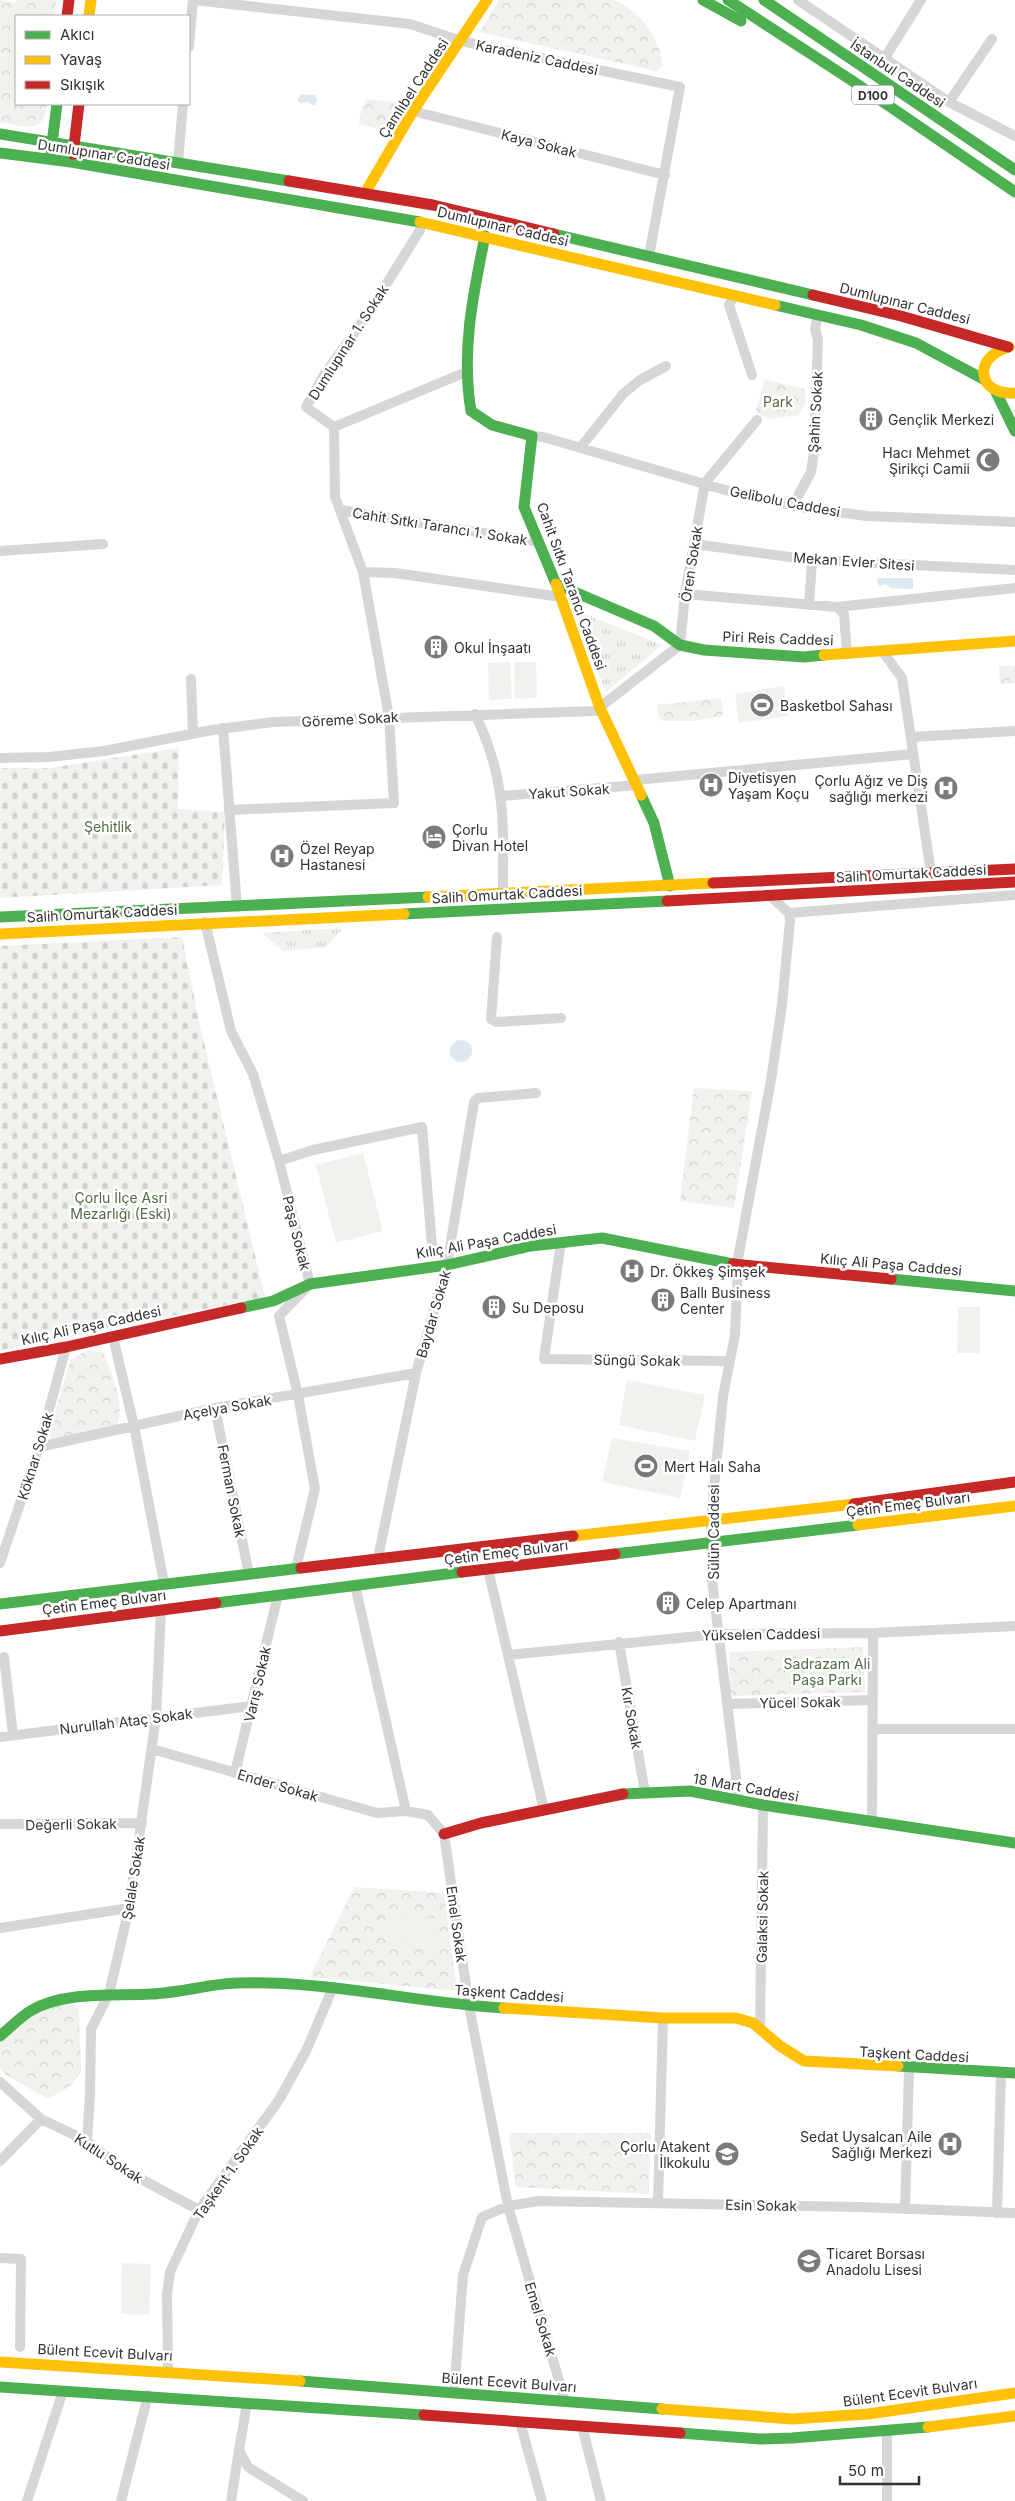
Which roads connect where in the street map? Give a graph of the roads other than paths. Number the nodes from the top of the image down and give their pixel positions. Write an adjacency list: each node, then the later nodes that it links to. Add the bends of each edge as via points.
1 (69, 0): 11 (main road)
2 (91, 0): 12 (main road)
3 (194, 0): 15 (street); 17 (street, Karadeniz Caddesi, via 410,24)
4 (487, 0): 17 (main road, Çamlıbel Caddesi)
5 (703, 0): 14 (main road, via 765,34)
6 (728, 0): 14 (main road, D100)
7 (764, 0): 13 (main road, İstanbul Caddesi)
8 (779, 0): 13 (main road)
9 (798, 0): 18 (street)
10 (921, 0): 18 (street)
11 (67, 15)
12 (89, 15)
13 (788, 16): 32 (main road, İstanbul Caddesi)
14 (782, 35): 34 (main road, D100)
15 (190, 38)
16 (992, 39): 19 (street)
17 (461, 41): 23 (main road, Çamlıbel Caddesi); 33 (street, Karadeniz Caddesi, via 680,87)
18 (884, 58): 19 (street)
19 (949, 102): 25 (street)
20 (57, 105): 26 (main road)
21 (79, 105): 27 (main road)
22 (184, 105): 31 (street)
23 (413, 111): 33 (street, Kaya Sokak); 35 (main road, Çamlıbel Caddesi)
24 (0, 134): 26 (main road, Dumlupınar Caddesi)
25 (1015, 136)
26 (52, 143): 27 (main road, Dumlupınar Caddesi); 29 (main road)
27 (74, 146): 30 (main road); 31 (main road, Dumlupınar Caddesi)
28 (0, 153): 29 (main road, Dumlupınar Caddesi)
29 (49, 160): 30 (main road, Dumlupınar Caddesi)
30 (71, 162): 36 (main road, Dumlupınar Caddesi)
31 (178, 163): 35 (main road, Dumlupınar Caddesi)
32 (1015, 170)
33 (666, 175): 38 (street, Karadeniz Caddesi)
34 (1015, 192)
35 (365, 193): 38 (main road, Dumlupınar Caddesi, via 488,217)
36 (421, 222): 37 (main road, Dumlupınar Caddesi); 49 (street, Dumlupınar 1. Sokak, via 420,230 371,309 324,374 306,407)
37 (484, 236): 39 (main road, Dumlupınar Caddesi); 43 (main road, via 466,336)
38 (649, 256): 41 (main road, Dumlupınar Caddesi, via 901,316)
39 (734, 295): 40 (main road, Dumlupınar Caddesi); 44 (street, via 729,305)
40 (818, 315): 45 (main road, Dumlupınar Caddesi, via 916,343); 54 (street, Şahin Sokak, via 815,329 818,339 814,452 811,472)
41 (1013, 348): 45 (main road, via 993,352 984,365)
42 (666, 366): 52 (street, via 623,394)
43 (466, 372): 49 (street); 51 (main road, via 471,411 492,425)
44 (752, 375)
45 (985, 380): 46 (main road, Dumlupınar Caddesi)
46 (996, 392): 47 (main road); 50 (main road)
47 (1015, 393)
48 (757, 420): 53 (street)
49 (334, 427): 55 (street, via 335,497)
50 (1015, 431)
51 (532, 436): 52 (street, Gelibolu Caddesi); 57 (main road, Cahit Sıtkı Tarancı Caddesi, via 524,507)
52 (580, 448): 53 (street, Gelibolu Caddesi)
53 (705, 483): 54 (street, Gelibolu Caddesi); 59 (street, Ören Sokak)
54 (793, 506): 56 (street, Gelibolu Caddesi, via 867,516)
55 (341, 510): 57 (street, Cahit Sıtkı Tarancı 1. Sokak); 63 (street)
56 (1015, 522)
57 (539, 542): 64 (main road, Cahit Sıtkı Tarancı Caddesi)
58 (103, 544): 60 (street)
59 (694, 544): 61 (street, Mekan Evler Sitesi); 66 (street, Ören Sokak)
60 (0, 551)
61 (812, 560): 62 (street, Mekan Evler Sitesi); 68 (street)
62 (1015, 570)
63 (363, 572): 67 (street, via 395,573); 77 (street)
64 (556, 584): 67 (main road, Cahit Sıtkı Tarancı Caddesi); 71 (main road, Piri Reis Caddesi, via 654,626)
65 (1015, 588): 69 (street)
66 (686, 594): 68 (street); 71 (street, Ören Sokak)
67 (561, 597): 75 (main road, Cahit Sıtkı Tarancı Caddesi)
68 (809, 605): 69 (street)
69 (838, 607): 73 (street, via 844,614)
70 (1015, 642): 72 (main road, Piri Reis Caddesi)
71 (680, 645): 73 (main road, Piri Reis Caddesi, via 704,650 804,657); 75 (street, Göreme Sokak)
72 (883, 652): 73 (main road, Piri Reis Caddesi); 81 (street, via 902,678)
73 (847, 654)
74 (191, 679): 80 (street)
75 (600, 708): 76 (street, Göreme Sokak, via 580,712); 84 (main road, Cahit Sıtkı Tarancı Caddesi)
76 (475, 714): 77 (street, Göreme Sokak); 85 (street, via 489,742)
77 (389, 716): 78 (street, Göreme Sokak); 86 (street, via 394,803)
78 (223, 728): 80 (street, Göreme Sokak); 86 (street)
79 (1015, 732): 81 (street)
80 (193, 734): 83 (street, Göreme Sokak, via 104,751)
81 (911, 737): 82 (street)
82 (913, 754): 84 (street, Yakut Sokak); 88 (street)
83 (0, 758)
84 (636, 783): 85 (street, Yakut Sokak); 90 (main road, Cahit Sıtkı Tarancı Caddesi, via 654,823)
85 (502, 796): 91 (street)
86 (229, 810): 94 (street)
87 (1015, 869): 88 (main road, Salih Omurtak Caddesi)
88 (931, 873): 90 (main road, Salih Omurtak Caddesi)
89 (1015, 882): 93 (main road, Salih Omurtak Caddesi)
90 (670, 886): 91 (main road, Salih Omurtak Caddesi)
91 (504, 894): 94 (main road, Salih Omurtak Caddesi)
92 (1015, 895): 95 (street)
93 (770, 896): 95 (street); 97 (main road, Salih Omurtak Caddesi)
94 (237, 907): 96 (main road, Salih Omurtak Caddesi)
95 (789, 913): 105 (street, Sülün Caddesi, via 783,997 771,1080)
96 (0, 917)
97 (205, 922): 98 (main road, Salih Omurtak Caddesi); 102 (street, Paşa Sokak, via 231,1032 253,1074)
98 (0, 934)
99 (497, 937): 100 (street, via 491,1019 496,1022)
100 (561, 1018)
101 (536, 1093): 106 (street, Baydar Sokak, via 478,1098 474,1102)
102 (279, 1161): 104 (street, via 321,1148 422,1127); 107 (street, Paşa Sokak)
103 (561, 1242): 105 (main road, Kılıç Ali Paşa Caddesi, via 602,1238); 106 (main road, Kılıç Ali Paşa Caddesi); 112 (street, Süngü Sokak, via 544,1359)
104 (432, 1246)
105 (737, 1264): 108 (main road, Kılıç Ali Paşa Caddesi); 112 (street, Sülün Caddesi, via 735,1335)
106 (447, 1265): 107 (main road, Kılıç Ali Paşa Caddesi); 113 (street, Baydar Sokak)
107 (310, 1284): 109 (main road, Kılıç Ali Paşa Caddesi, via 273,1301); 114 (street, Paşa Sokak, via 279,1316)
108 (1015, 1291)
109 (113, 1337): 110 (main road, Kılıç Ali Paşa Caddesi); 116 (street)
110 (66, 1348): 111 (main road, Kılıç Ali Paşa Caddesi); 117 (street, Köknar Sokak)
111 (0, 1359)
112 (730, 1361): 120 (street, Sülün Caddesi, via 723,1396)
113 (416, 1374): 114 (street, Açelya Sokak); 122 (street, Baydar Sokak)
114 (298, 1395): 115 (street, Açelya Sokak); 124 (street, Paşa Sokak, via 316,1489)
115 (215, 1408): 116 (street, Açelya Sokak); 126 (street, Ferman Sokak)
116 (134, 1426): 117 (street, Açelya Sokak); 127 (street)
117 (39, 1447): 123 (street, Köknar Sokak)
118 (1015, 1482): 120 (main road, Çetin Emeç Bulvarı, via 830,1507)
119 (1015, 1506): 121 (main road, Çetin Emeç Bulvarı)
120 (710, 1519): 121 (street, Sülün Caddesi); 122 (main road, Çetin Emeç Bulvarı)
121 (711, 1543): 125 (main road, Çetin Emeç Bulvarı); 135 (street, Sülün Caddesi, via 711,1572)
122 (378, 1558): 124 (main road, Çetin Emeç Bulvarı)
123 (0, 1563)
124 (296, 1568): 126 (main road, Çetin Emeç Bulvarı)
125 (488, 1569): 128 (main road, Çetin Emeç Bulvarı); 137 (street)
126 (249, 1574): 127 (main road, Çetin Emeç Bulvarı)
127 (164, 1583): 130 (main road, Çetin Emeç Bulvarı)
128 (355, 1585): 129 (main road, Çetin Emeç Bulvarı); 153 (street)
129 (278, 1595): 131 (main road, Çetin Emeç Bulvarı); 141 (street, Varış Sokak)
130 (0, 1604)
131 (161, 1610): 133 (main road, Çetin Emeç Bulvarı); 142 (street, Şelale Sokak)
132 (1015, 1626): 134 (street, Yükselen Caddesi)
133 (0, 1631)
134 (872, 1632): 135 (street, Yükselen Caddesi); 139 (street)
135 (719, 1634): 136 (street, Yükselen Caddesi); 140 (street, Sülün Caddesi)
136 (619, 1642): 137 (street, Yükselen Caddesi); 149 (street, Kır Sokak)
137 (508, 1655): 152 (street)
138 (4, 1657): 145 (street)
139 (872, 1700): 140 (street, Yücel Sokak); 143 (street)
140 (728, 1704): 150 (street, Sülün Caddesi)
141 (252, 1706): 142 (street, Nurullah Ataç Sokak); 148 (street, Varış Sokak)
142 (156, 1717): 145 (street, Nurullah Ataç Sokak); 147 (street, Şelale Sokak)
143 (872, 1729): 144 (street); 154 (street)
144 (1015, 1729)
145 (13, 1735): 146 (street, Nurullah Ataç Sokak)
146 (0, 1737)
147 (152, 1749): 148 (street, Ender Sokak); 155 (street, Şelale Sokak)
148 (235, 1773): 153 (street, Ender Sokak, via 377,1813)
149 (645, 1793): 150 (main road, 18 Mart Caddesi, via 690,1791); 152 (main road, 18 Mart Caddesi)
150 (739, 1800): 151 (main road, 18 Mart Caddesi)
151 (764, 1805): 154 (main road, 18 Mart Caddesi); 165 (street, Galaksi Sokak)
152 (544, 1810): 157 (main road, 18 Mart Caddesi)
153 (406, 1811): 157 (street, via 428,1815)
154 (872, 1822): 158 (main road, 18 Mart Caddesi)
155 (142, 1823): 156 (street, Değerli Sokak); 159 (street, Şelale Sokak)
156 (0, 1824)
157 (444, 1834): 163 (street, Emel Sokak)
158 (1015, 1843)
159 (129, 1908): 160 (street); 162 (street, Şelale Sokak)
160 (0, 1928)
161 (333, 1987): 162 (main road, Taşkent Caddesi, via 237,1983 152,1994); 163 (main road, Taşkent Caddesi); 177 (street, Taşkent 1. Sokak, via 308,2050 279,2100)
162 (108, 1994): 166 (main road, Taşkent Caddesi, via 50,2002 31,2010); 172 (street, Şelale Sokak, via 90,2028)
163 (468, 2006): 164 (main road, Taşkent Caddesi); 175 (street, Emel Sokak)
164 (664, 2018): 165 (main road, Taşkent Caddesi, via 736,2018 753,2023); 174 (street)
165 (760, 2030): 167 (main road, Taşkent Caddesi, via 804,2061)
166 (0, 2036)
167 (909, 2069): 168 (main road, Taşkent Caddesi); 176 (street)
168 (1001, 2073): 169 (main road, Taşkent Caddesi); 178 (street)
169 (1015, 2073)
170 (0, 2082): 171 (street, Kutlu Sokak)
171 (41, 2119): 172 (street, Kutlu Sokak); 173 (street)
172 (87, 2141): 177 (street, Kutlu Sokak, via 122,2169)
173 (0, 2161)
174 (658, 2203): 175 (street, Esin Sokak, via 538,2201); 176 (street, Esin Sokak)
175 (508, 2206): 186 (street, Esin Sokak, via 482,2217 466,2266); 189 (street, Emel Sokak)
176 (905, 2209): 178 (street, Esin Sokak)
177 (199, 2210): 183 (street, Taşkent 1. Sokak, via 170,2272 167,2294)
178 (998, 2213): 179 (street, Esin Sokak)
179 (1015, 2213)
180 (0, 2258): 181 (street, via 21,2259)
181 (20, 2347)
182 (0, 2362): 183 (main road, Bülent Ecevit Bulvarı)
183 (168, 2371): 186 (main road, Bülent Ecevit Bulvarı)
184 (0, 2387): 185 (main road)
185 (63, 2391): 188 (main road); 196 (street)
186 (454, 2393): 189 (main road, Bülent Ecevit Bulvarı)
187 (1015, 2393): 189 (main road, Bülent Ecevit Bulvarı, via 860,2415 792,2419)
188 (148, 2396): 190 (main road); 197 (street)
189 (565, 2401)
190 (247, 2403): 192 (main road); 195 (street)
191 (1015, 2416): 194 (main road)
192 (520, 2422): 193 (main road); 200 (street)
193 (582, 2426): 194 (main road, via 760,2439); 201 (street)
194 (887, 2433): 202 (street)
195 (238, 2450): 198 (street); 199 (street, via 248,2467)
196 (27, 2501)
197 (121, 2501)
198 (231, 2501)
199 (303, 2501)
200 (542, 2501)
201 (601, 2501)
202 (887, 2501)

